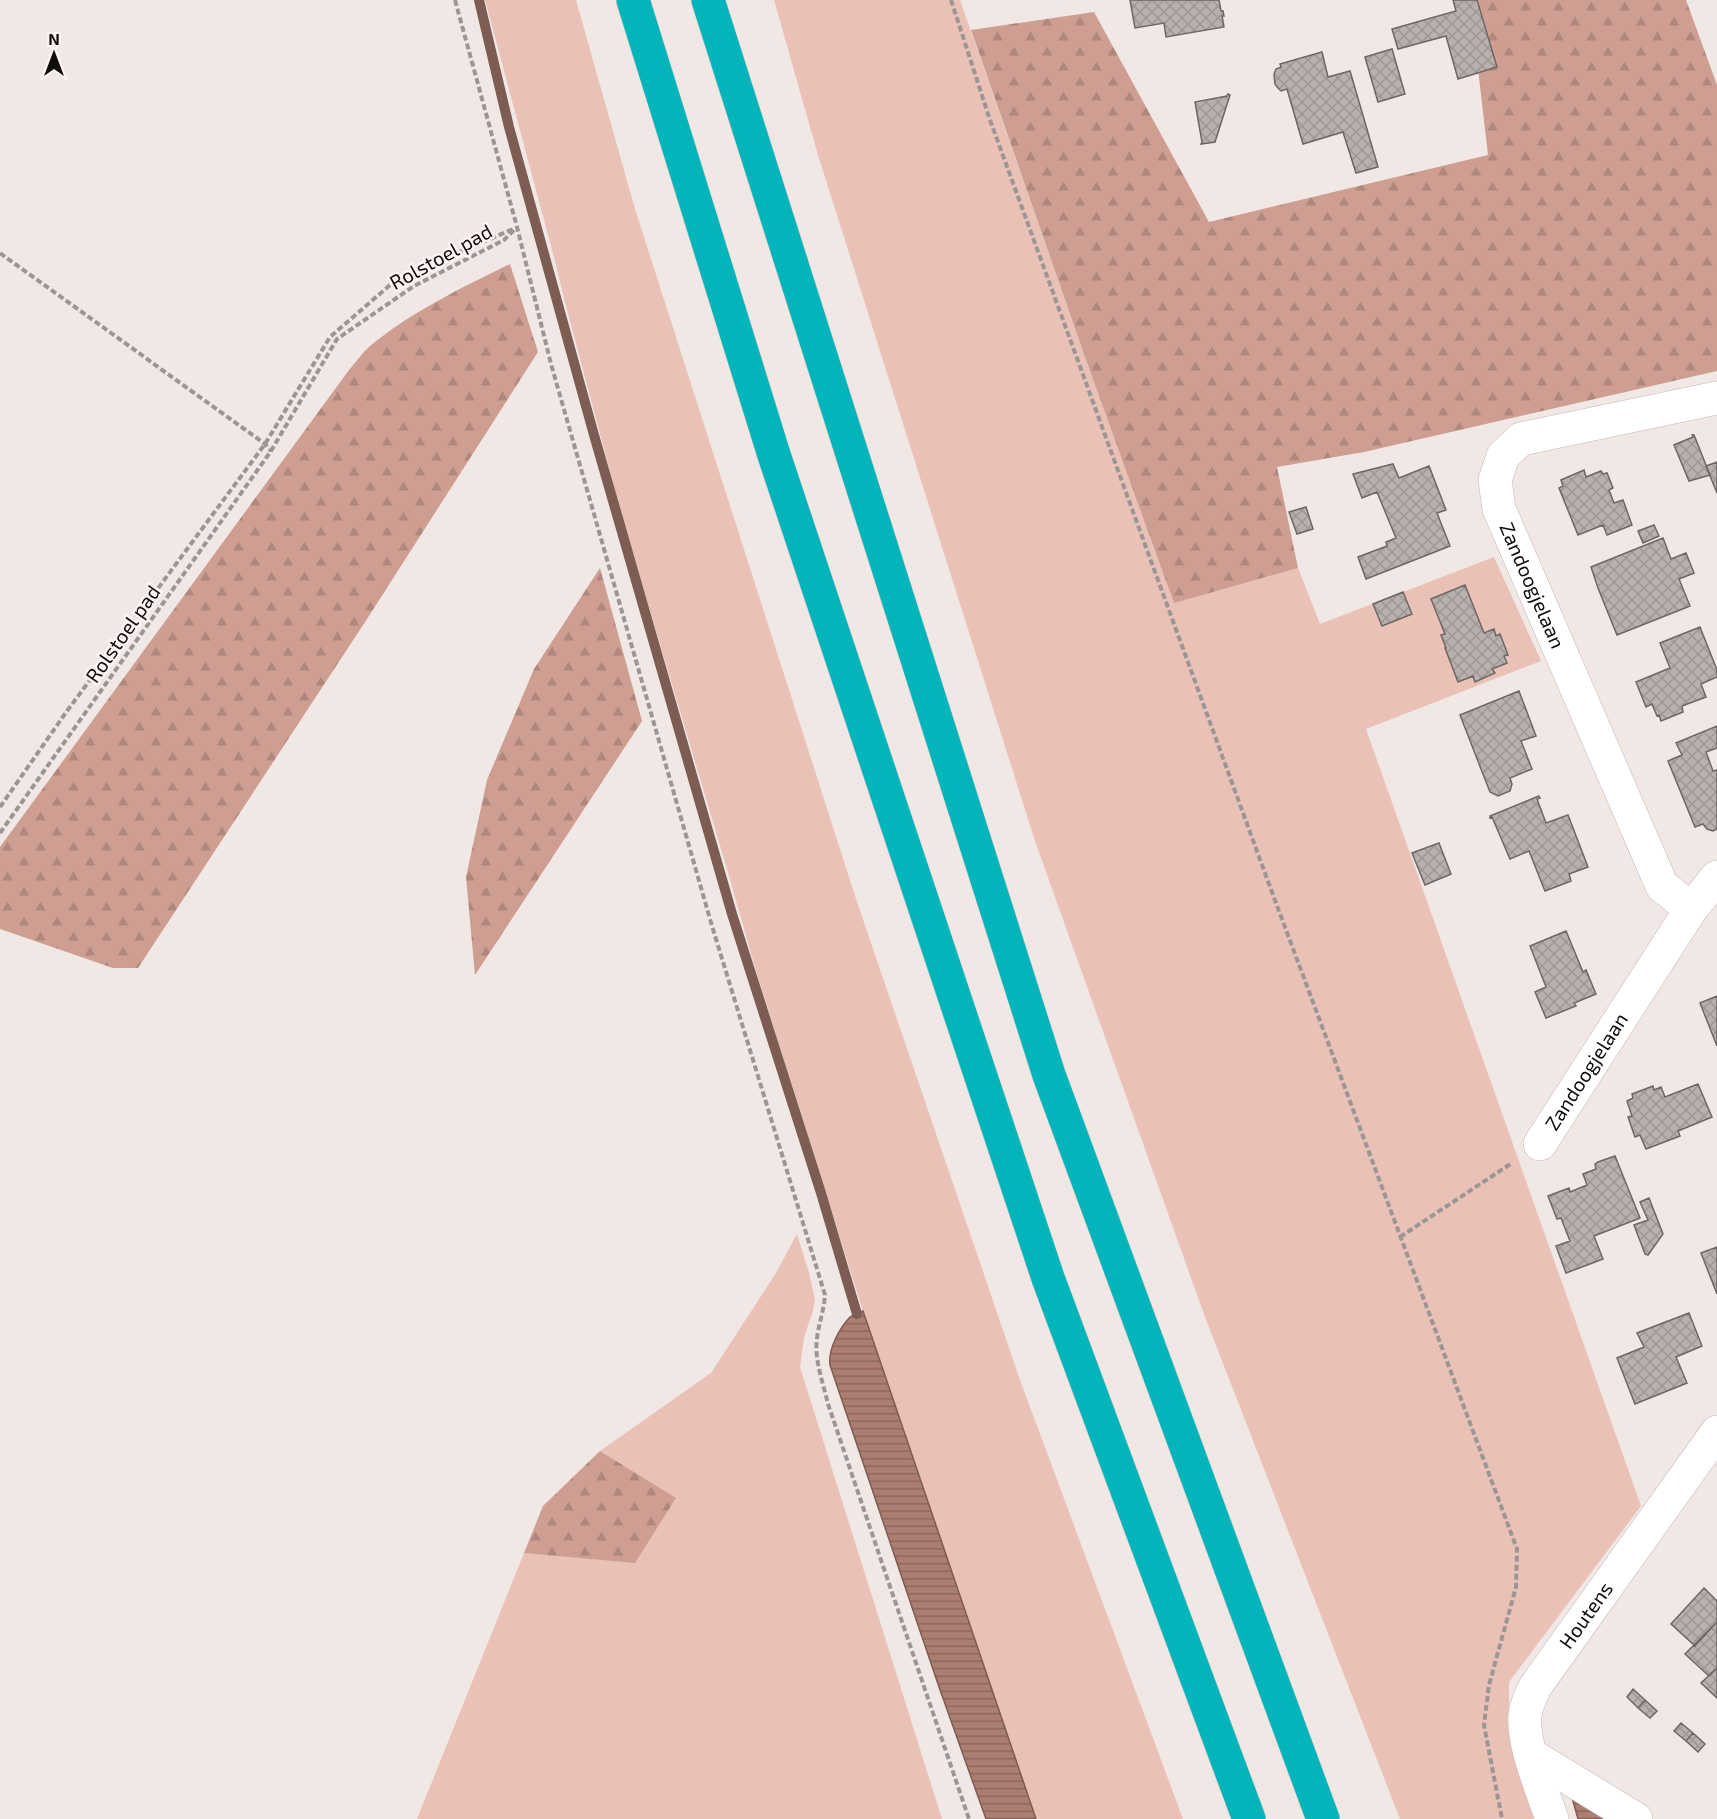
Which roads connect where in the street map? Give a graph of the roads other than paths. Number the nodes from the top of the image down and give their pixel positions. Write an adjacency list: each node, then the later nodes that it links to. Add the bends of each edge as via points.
1 (633, 0): 9 (highway, via 774,455 1048,1278)
2 (708, 0): 10 (highway, via 1049,1074)
3 (1717, 398): 5 (street, Zandoogjelaan, via 1521,439 1503,456 1495,480 1499,509 1662,886)
4 (1717, 877): 5 (street, Zandoogjelaan)
5 (1691, 909): 6 (street, Zandoogjelaan)
6 (1540, 1144)
7 (1717, 1432): 8 (street, Houtens, via 1535,1687 1526,1713)
8 (1531, 1755): 11 (street, Houtens); 12 (street)
9 (1248, 1819)
10 (1323, 1819)
11 (1552, 1819)
12 (1636, 1819)

